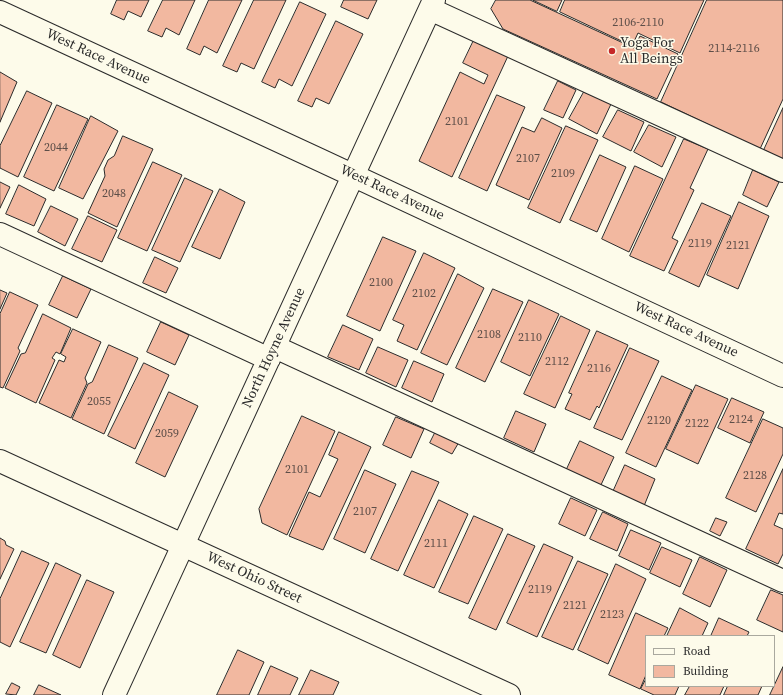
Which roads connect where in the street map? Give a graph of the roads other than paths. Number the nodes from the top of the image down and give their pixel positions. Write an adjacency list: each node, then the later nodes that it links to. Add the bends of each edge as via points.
1 (432, 5): 3 (street); 4 (street, North Hoyne Avenue)
2 (0, 12): 4 (street, West Race Avenue)
3 (783, 171)
4 (354, 175): 6 (street, North Hoyne Avenue); 7 (street, West Race Avenue)
5 (0, 234): 6 (street)
6 (272, 353): 9 (street, North Hoyne Avenue); 10 (street)
7 (783, 376)
8 (0, 461): 9 (street, West Ohio Street)
9 (183, 545): 11 (street, North Hoyne Avenue); 12 (street, West Ohio Street)
10 (783, 581)
11 (114, 695)
12 (509, 695)

